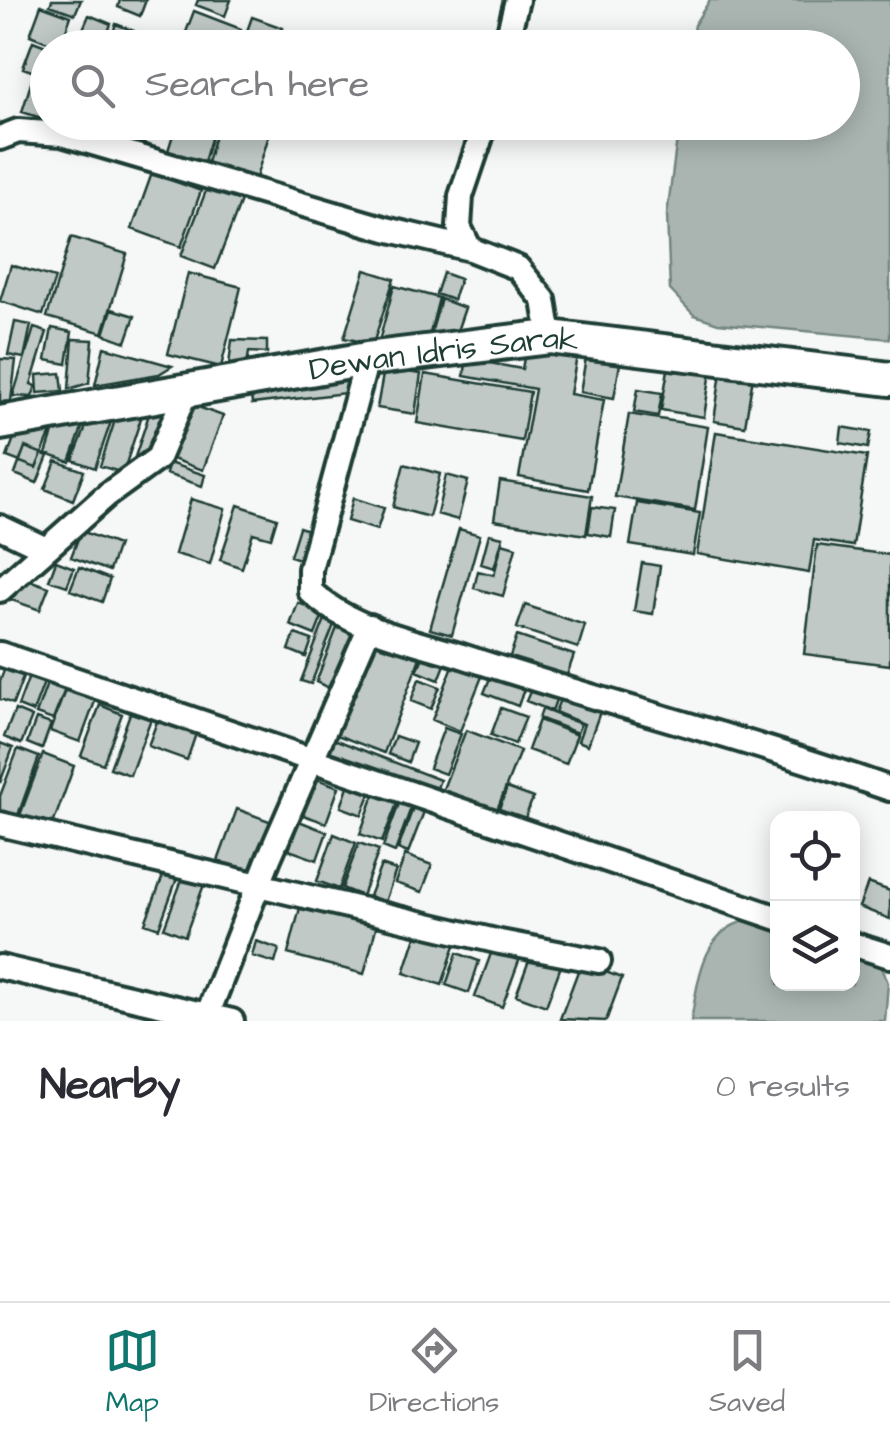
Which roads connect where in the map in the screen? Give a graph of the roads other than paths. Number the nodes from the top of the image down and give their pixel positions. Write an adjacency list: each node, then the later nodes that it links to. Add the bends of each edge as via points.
1 (517, 0): 2 (street)
2 (510, 30)
3 (30, 132): 4 (street)
4 (0, 138)
5 (82, 140): 7 (street)
6 (480, 140): 7 (street, via 461,196 459,228)
7 (470, 249): 8 (street, via 518,268 544,300)
8 (550, 336): 9 (main road, Dewan Idris Sarak); 10 (main road, Dewan Idris Sarak)
9 (366, 359): 11 (main road, Dewan Idris Sarak); 16 (street, via 310,569 310,591 324,606)
10 (890, 378)
11 (186, 392): 12 (main road, Dewan Idris Sarak); 14 (street, via 158,458)
12 (0, 423)
13 (0, 527): 14 (street)
14 (46, 549): 15 (street)
15 (0, 590)
16 (370, 626): 18 (street); 19 (street)
17 (0, 654): 18 (street)
18 (312, 762): 21 (street); 22 (street)
19 (890, 789)
20 (0, 824): 21 (street)
21 (258, 884): 25 (street); 27 (street)
22 (770, 915)
23 (860, 947): 24 (street)
24 (890, 956)
25 (599, 961)
26 (0, 966): 27 (street)
27 (206, 1018): 28 (street)
28 (232, 1021)

